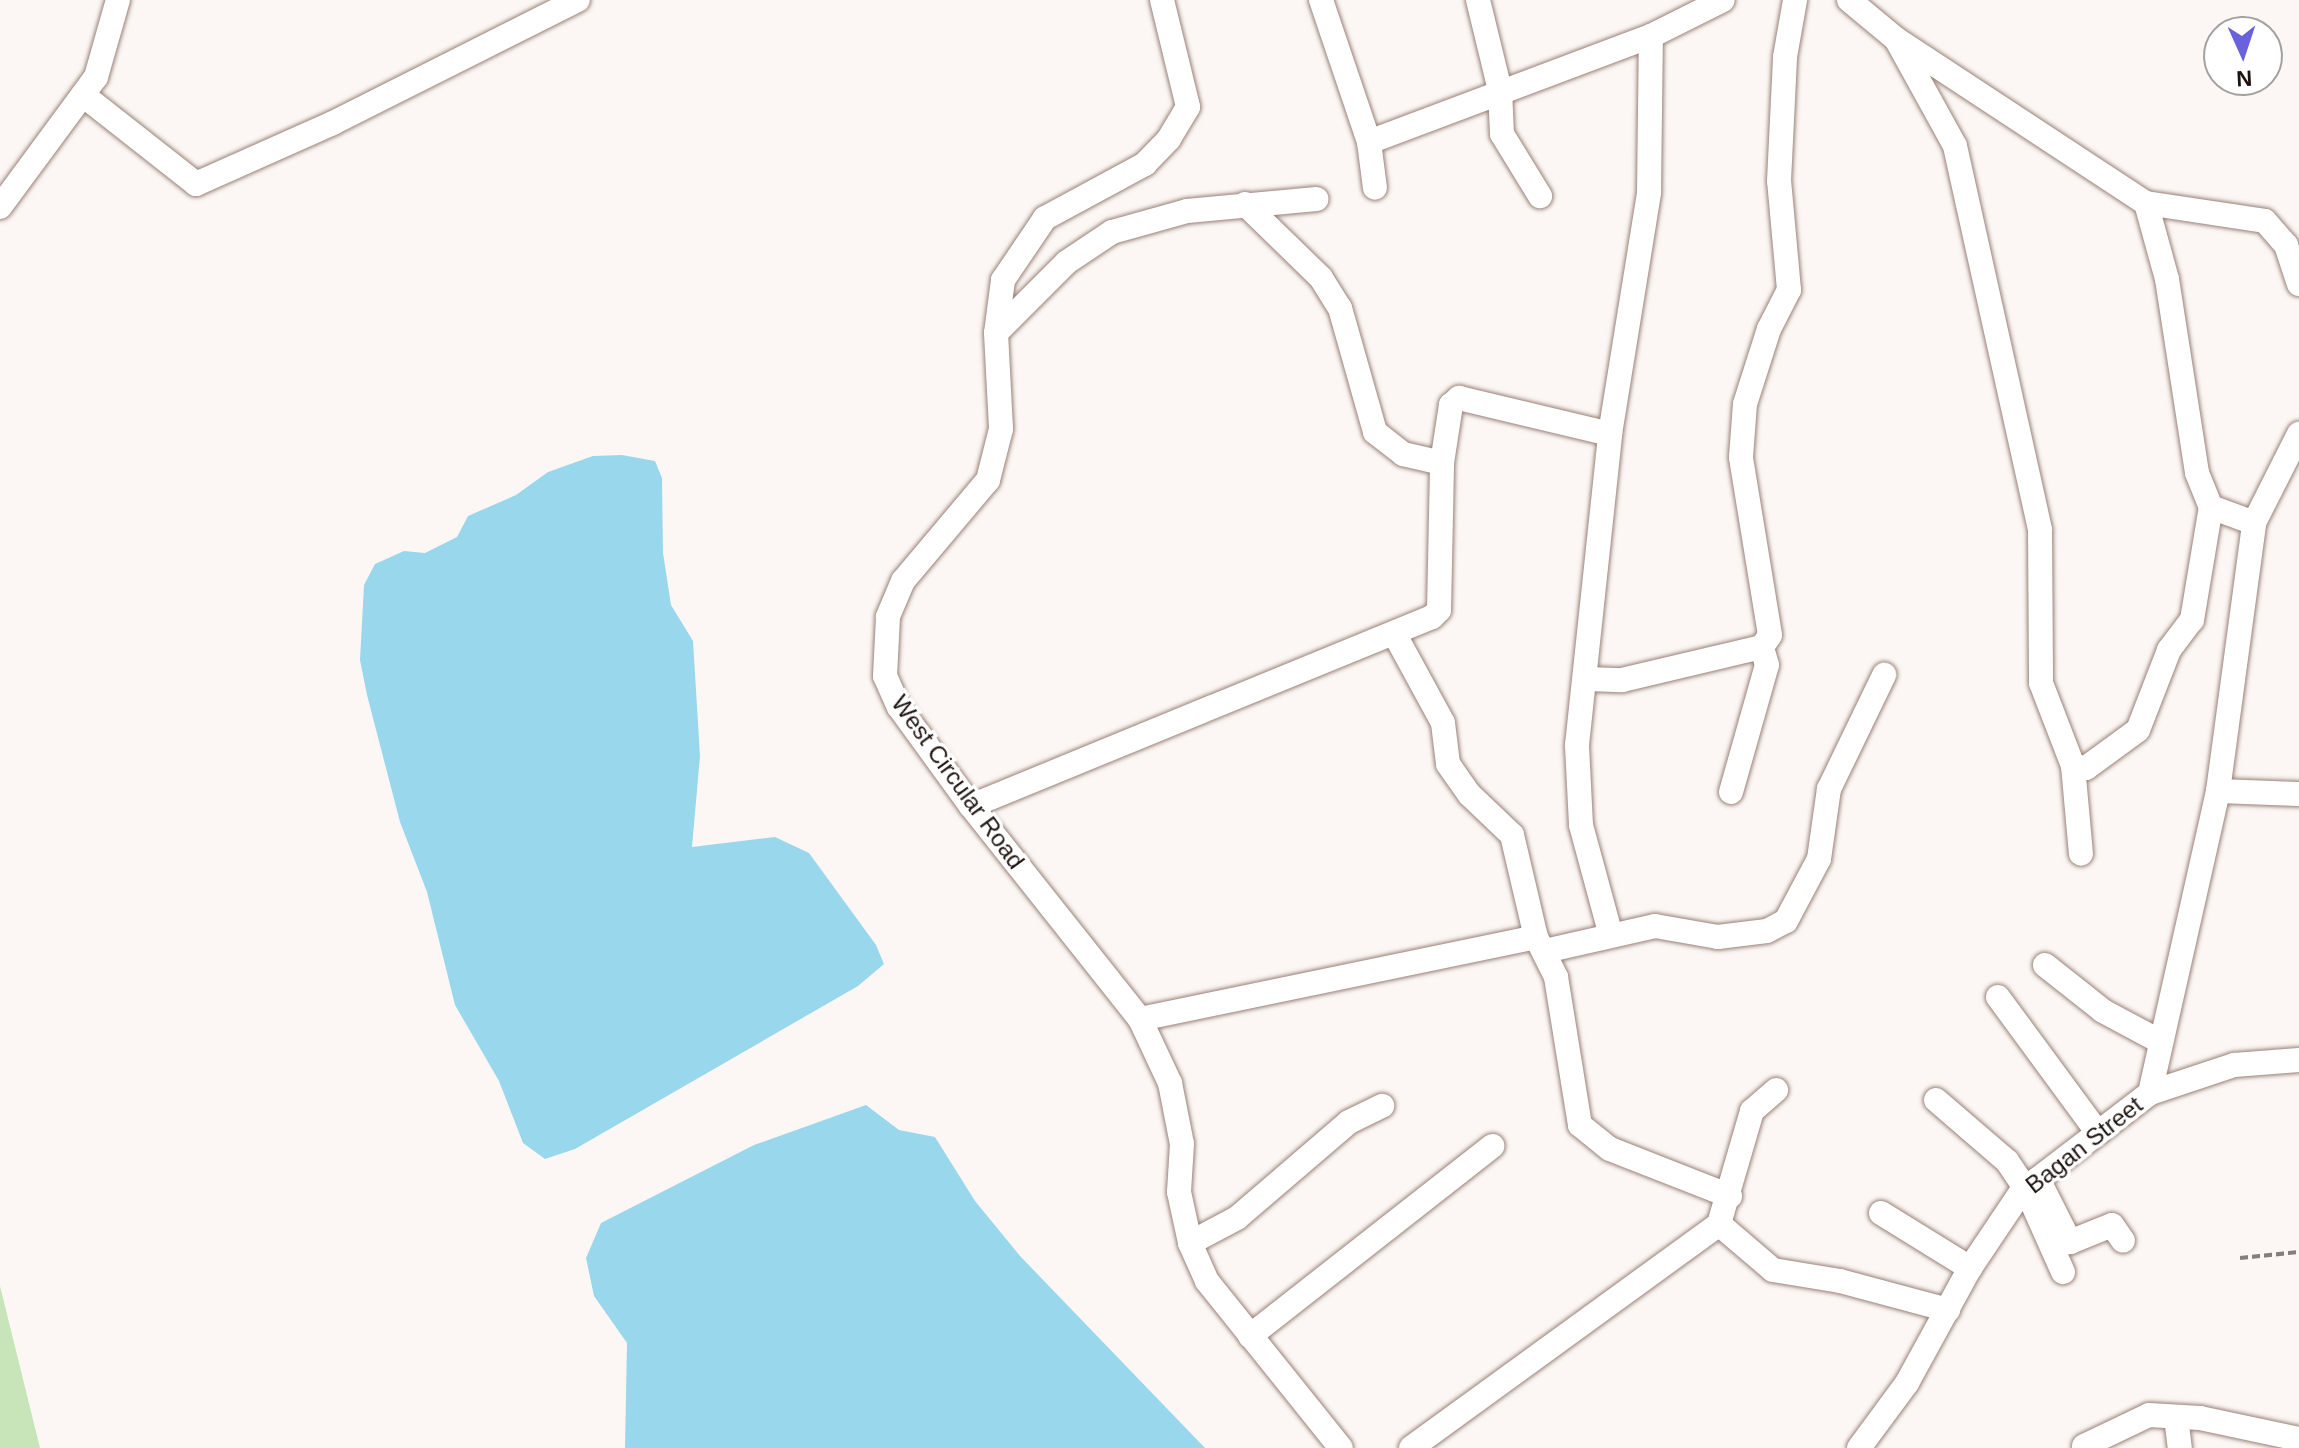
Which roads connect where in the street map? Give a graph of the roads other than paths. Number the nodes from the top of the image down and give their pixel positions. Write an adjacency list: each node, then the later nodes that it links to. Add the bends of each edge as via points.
1 (118, 0): 13 (street, via 96,77)
2 (578, 0): 13 (street, via 333,123 196,184)
3 (1162, 0): 22 (street, West Circular Road, via 1188,107 1169,139 1145,164 1045,218 1003,280)
4 (1321, 0): 14 (street)
5 (1478, 0): 12 (street)
6 (1723, 0): 11 (street)
7 (1795, 0): 29 (street, via 1785,57 1779,181 1789,290 1769,329 1745,404 1741,457 1771,627)
8 (1849, 0): 10 (street)
9 (1869, 0): 10 (street)
10 (1887, 32): 18 (street); 32 (street, via 1955,146 2040,530 2043,697)
11 (1651, 36): 12 (street); 23 (street, via 1649,192)
12 (1500, 90): 14 (street); 16 (street, via 1507,149)
13 (83, 95): 20 (street)
14 (1369, 142): 15 (street)
15 (1375, 188)
16 (1540, 196)
17 (1316, 199): 19 (street)
18 (2146, 203): 21 (street, via 2265,221 2286,245); 26 (street, via 2178,335 2187,427)
19 (1245, 204): 22 (street, via 1187,211 1112,232 1067,262); 25 (street, via 1321,278 1340,308 1375,432 1403,454)
20 (0, 207)
21 (2299, 284)
22 (996, 333): 36 (street, West Circular Road, via 1001,429 988,480 903,581 888,617 885,676 899,707)
23 (1610, 434): 25 (street, via 1459,398 1451,405); 31 (street)
24 (2299, 434): 27 (street)
25 (1442, 463): 28 (street, via 1439,610)
26 (2211, 507): 27 (street); 32 (street, via 2192,620 2169,650 2138,730 2086,768)
27 (2254, 523): 33 (street)
28 (1394, 633): 36 (street, via 1080,757); 39 (street, via 1443,723 1448,764 1470,795 1512,835)
29 (1762, 647): 31 (street, via 1622,680); 34 (street, via 1767,665)
30 (1884, 675): 38 (street, via 1829,789 1819,859 1786,921 1767,931 1730,937 1655,926)
31 (1588, 679): 38 (street, via 1577,745 1581,825)
32 (2073, 766): 37 (street)
33 (2218, 791): 35 (street); 43 (street, via 2193,920)
34 (1731, 792)
35 (2299, 794)
36 (971, 806): 42 (street, West Circular Road)
37 (2081, 854)
38 (1610, 932): 39 (street)
39 (1541, 944): 42 (street); 52 (street, via 1556,977 1580,1125 1610,1149)
40 (2045, 965): 43 (street, via 2103,1011)
41 (1998, 997): 49 (street)
42 (1140, 1019): 56 (street, West Circular Road, via 1170,1083 1182,1144 1179,1192)
43 (2161, 1042): 46 (street)
44 (2299, 1060): 46 (street, Bagan Street, via 2234,1065)
45 (1776, 1090): 52 (street, via 1752,1111)
46 (2150, 1093): 49 (street, Bagan Street)
47 (1936, 1100): 51 (street)
48 (1382, 1106): 56 (street, via 1349,1122 1237,1218)
49 (2098, 1133): 51 (street, Bagan Street)
50 (1492, 1146): 60 (street)
51 (2032, 1184): 55 (street, via 2070,1242 2112,1225); 57 (street, Bagan Street); 58 (street)
52 (1730, 1196): 54 (street)
53 (1881, 1213): 57 (street)
54 (1719, 1224): 59 (street, via 1773,1270 1840,1281); 65 (street)
55 (2123, 1241)
56 (1190, 1243): 60 (street, West Circular Road, via 1207,1281)
57 (1970, 1268): 59 (street, Bagan Street)
58 (2063, 1272)
59 (1948, 1310): 66 (street, Bagan Street, via 1907,1383)
60 (1250, 1336): 64 (street, West Circular Road)
61 (2176, 1417): 62 (street); 63 (street, via 2149,1415); 67 (street)
62 (2299, 1439)
63 (2084, 1446)
64 (1341, 1448)
65 (1411, 1448)
66 (1859, 1448)
67 (2180, 1448)

